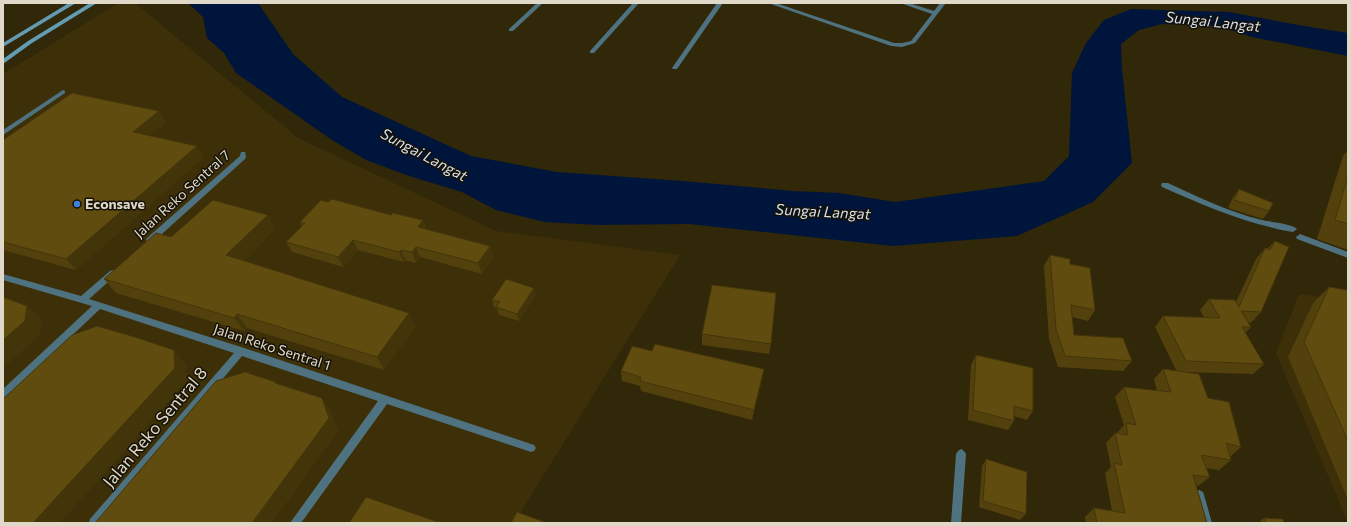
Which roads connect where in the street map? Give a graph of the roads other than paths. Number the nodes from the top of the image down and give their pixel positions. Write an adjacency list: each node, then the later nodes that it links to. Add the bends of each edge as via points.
1 (73, 3): 12 (main road)
2 (94, 3): 11 (main road)
3 (540, 3): 10 (street)
4 (636, 3): 13 (street)
5 (720, 3): 16 (street)
6 (771, 3): 9 (street, via 893,45 913,42)
7 (902, 3): 9 (street)
8 (943, 3): 9 (street)
9 (935, 13)
10 (511, 30)
11 (30, 42): 14 (main road); 15 (main road)
12 (3, 45)
13 (592, 52)
14 (3, 58)
15 (3, 62)
16 (675, 68)
17 (63, 92): 18 (street)
18 (3, 133)
19 (243, 154): 23 (street, Jalan Reko Sentral 7, via 243,157)
20 (1165, 185): 21 (street, via 1229,213 1269,226)
21 (1293, 229)
22 (1300, 236): 24 (street)
23 (141, 248)
24 (1348, 255)
25 (118, 268): 27 (street)
26 (3, 277): 27 (street, Jalan Reko Sentral 1)
27 (82, 300): 28 (street, Jalan Reko Sentral 1)
28 (99, 304): 29 (street, Jalan Reko Sentral 1); 30 (street)
29 (240, 351): 31 (street, Jalan Reko Sentral 1); 35 (street, Jalan Reko Sentral 8)
30 (3, 395)
31 (385, 399): 32 (street, Jalan Reko Sentral 1); 36 (street)
32 (530, 448)
33 (962, 454): 37 (street)
34 (1199, 495): 38 (street)
35 (94, 523)
36 (295, 523)
37 (956, 523)
38 (1207, 523)

